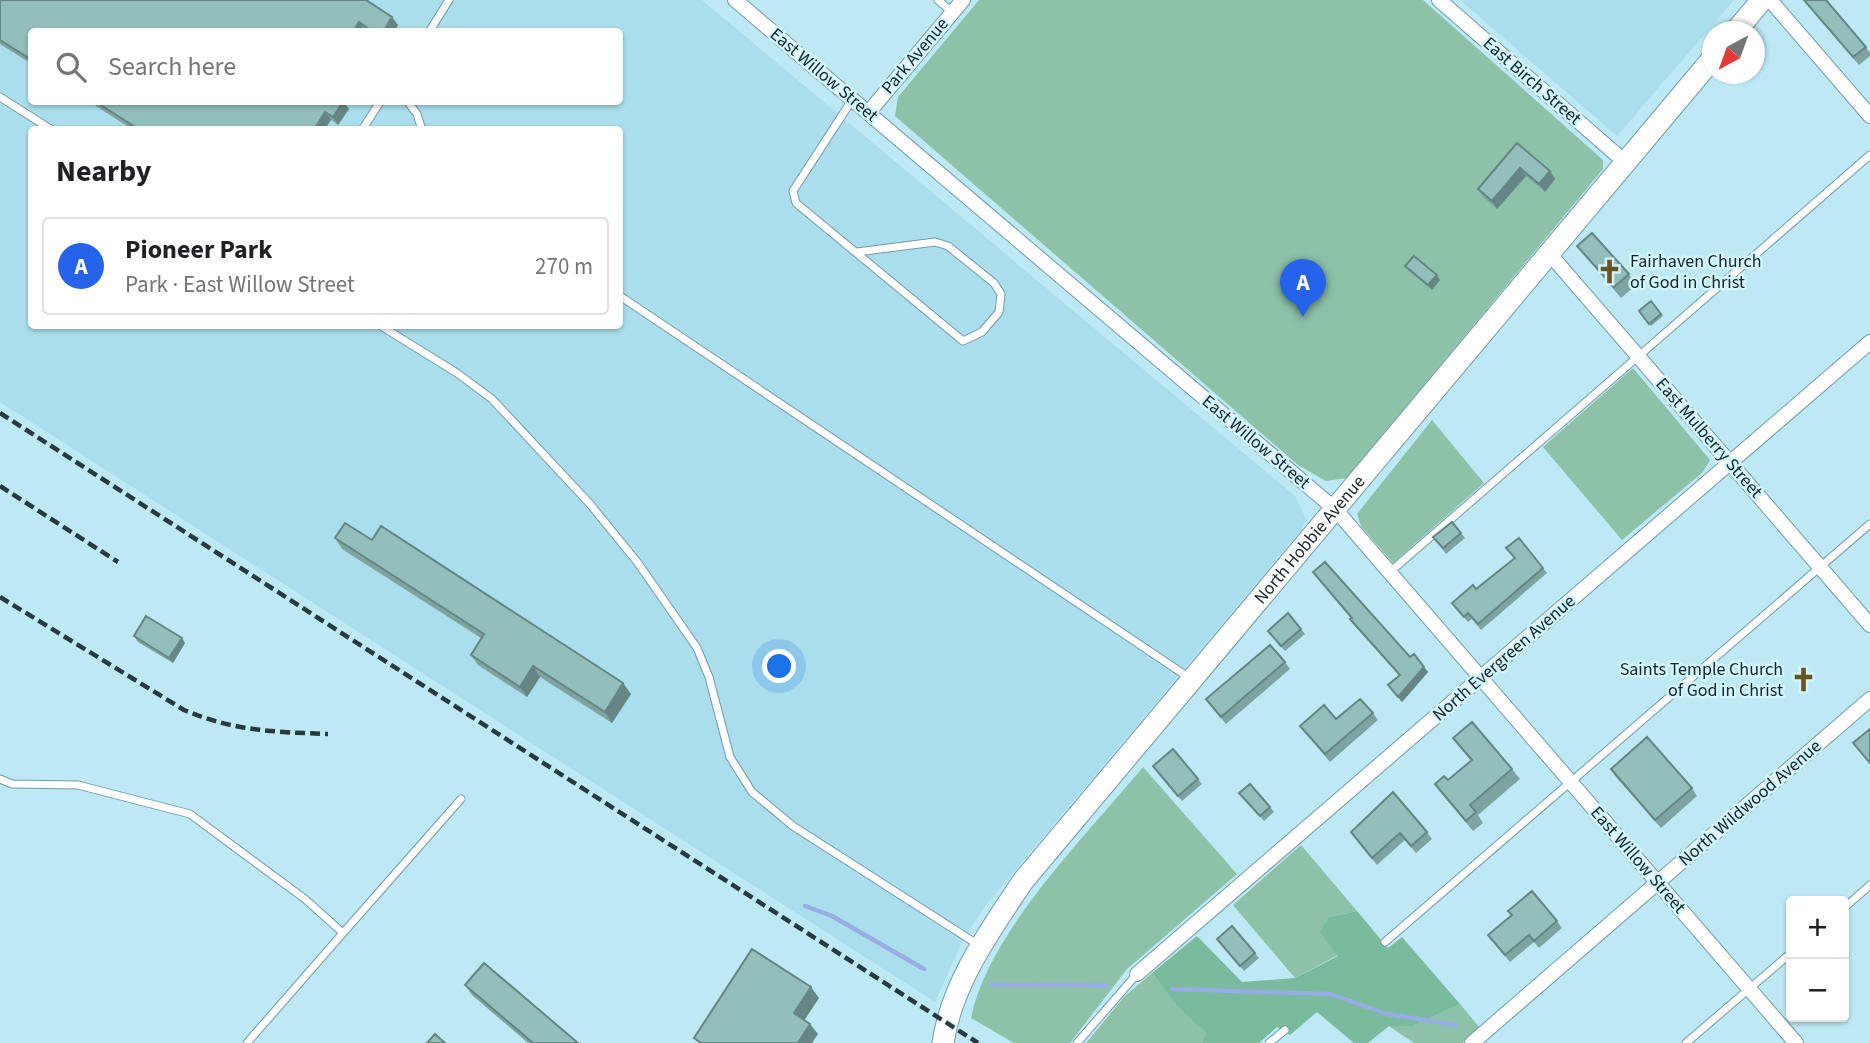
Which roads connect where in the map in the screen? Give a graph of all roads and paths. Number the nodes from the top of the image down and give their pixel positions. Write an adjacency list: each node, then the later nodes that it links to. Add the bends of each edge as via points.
1 (449, 0): 10 (lane)
2 (736, 0): 13 (street, East Willow Street)
3 (938, 0): 8 (lane)
4 (962, 0): 8 (street, Park Avenue)
5 (1439, 0): 22 (street, East Birch Street)
6 (1762, 0): 9 (main road)
7 (1770, 0): 17 (street)
8 (953, 12): 16 (street, Park Avenue)
9 (1744, 21)
10 (432, 28)
11 (1702, 71): 22 (main road, North Hobbie Avenue)
12 (0, 97): 18 (lane)
13 (852, 99): 16 (street, East Willow Street); 23 (lane, via 793,191 796,203)
14 (378, 105): 19 (lane)
15 (410, 105): 20 (lane)
16 (868, 113): 30 (street, East Willow Street)
17 (1870, 116)
18 (46, 126)
19 (365, 126)
20 (421, 126)
21 (1870, 155): 28 (lane)
22 (1625, 162): 24 (main road, North Hobbie Avenue)
23 (857, 252): 23 (lane, via 963,341 982,332 999,312 1002,294 995,282 948,246 935,243)
24 (1548, 252): 28 (street, East Mulberry Street); 30 (main road, North Hobbie Avenue)
25 (623, 298): 36 (lane)
26 (386, 329): 46 (lane, via 492,399 638,563 697,648 730,757 752,792 793,826)
27 (1870, 342): 29 (street, North Evergreen Avenue)
28 (1638, 356): 29 (street, East Mulberry Street); 33 (lane)
29 (1730, 463): 32 (street, East Mulberry Street); 35 (street, North Evergreen Avenue)
30 (1335, 509): 33 (street, East Willow Street); 36 (main road, North Hobbie Avenue)
31 (1870, 524): 32 (lane)
32 (1820, 567): 34 (street, East Mulberry Street); 39 (lane)
33 (1390, 572): 35 (street, East Willow Street)
34 (1870, 625)
35 (1481, 678): 39 (street, East Willow Street); 48 (street, North Evergreen Avenue)
36 (1192, 679): 46 (main road, North Hobbie Avenue, via 1023,881)
37 (1870, 699): 41 (street, North Wildwood Avenue)
38 (0, 779): 44 (lane, via 12,784 78,785 190,814 305,899)
39 (1571, 782): 41 (street, East Willow Street); 45 (lane)
40 (461, 799): 44 (lane)
41 (1658, 883): 49 (street, East Willow Street); 55 (street, North Wildwood Avenue)
42 (1870, 885): 43 (lane)
43 (1849, 904)
44 (343, 933): 51 (lane)
45 (1385, 942)
46 (981, 947): 52 (main road, North Hobbie Avenue, via 946,1023)
47 (1786, 957): 49 (lane)
48 (1137, 974): 53 (lane)
49 (1749, 989): 56 (lane); 57 (street, East Willow Street)
50 (1284, 1030): 54 (lane)
51 (247, 1043)
52 (943, 1043)
53 (1077, 1043)
54 (1269, 1043)
55 (1472, 1043)
56 (1686, 1043)
57 (1796, 1043)

